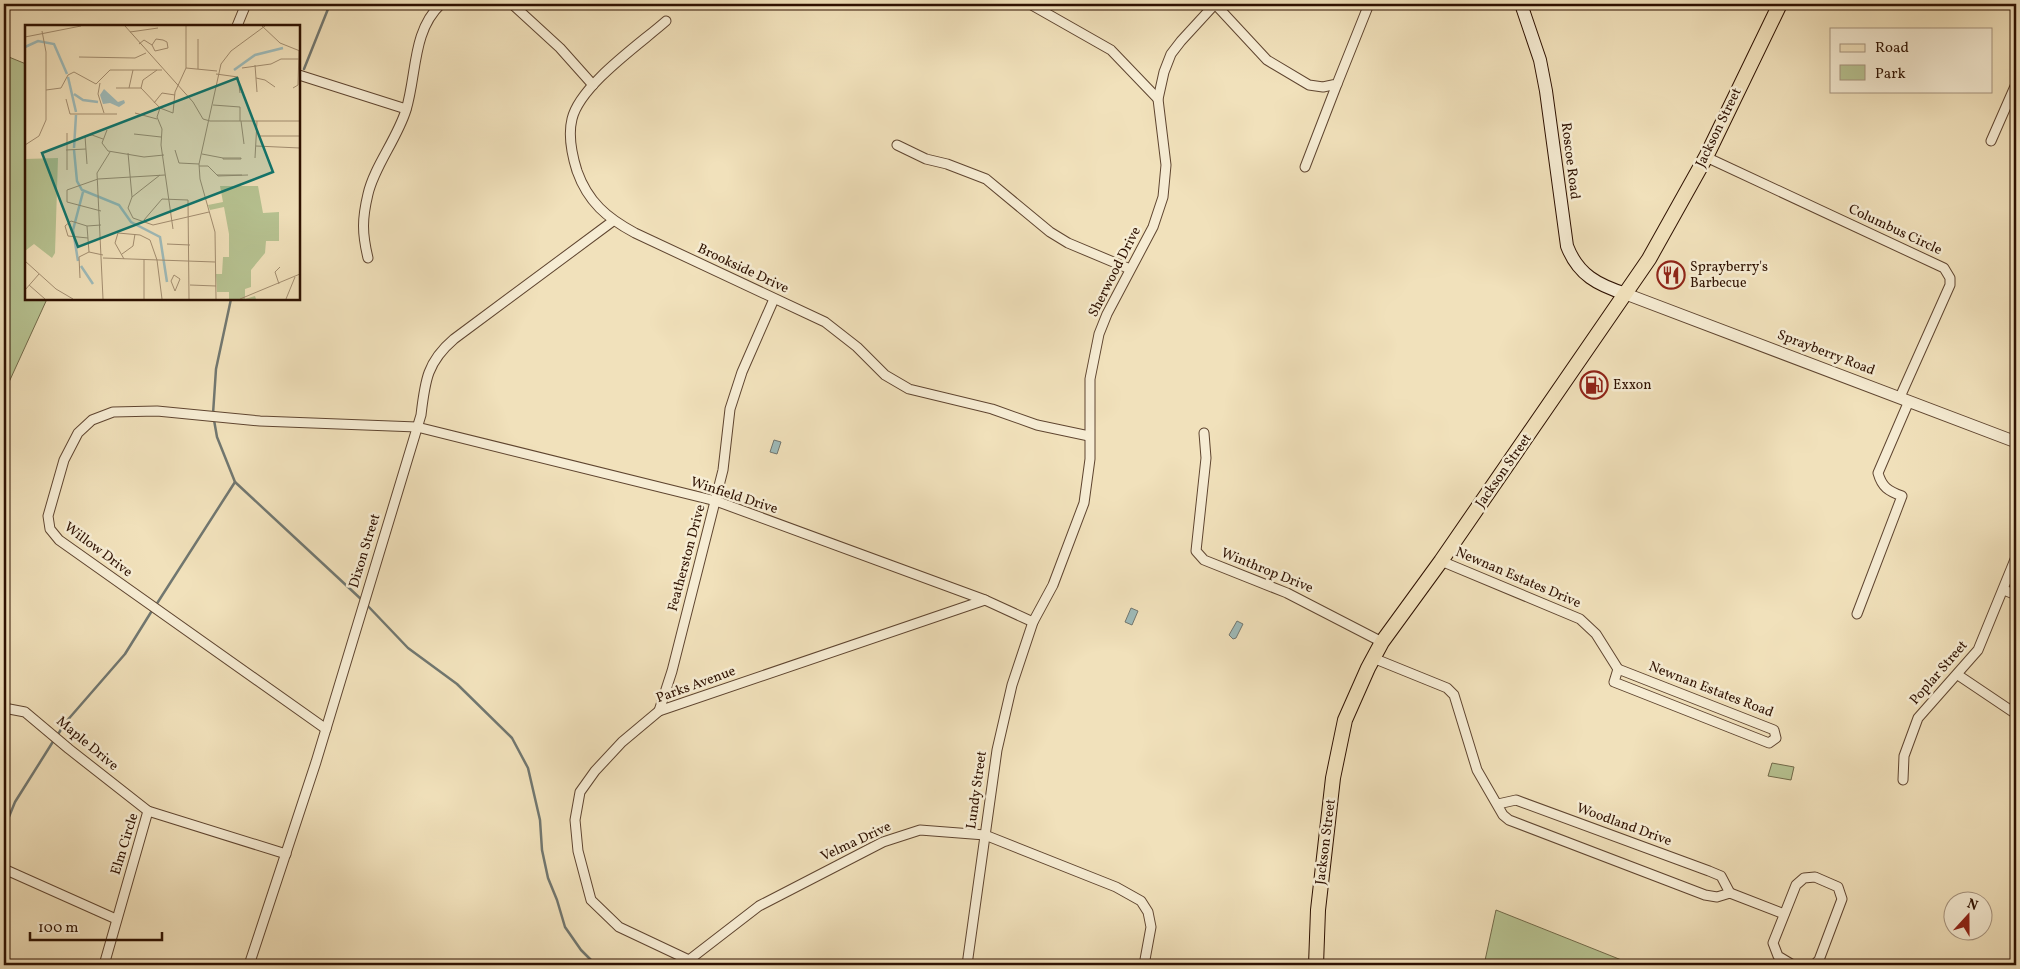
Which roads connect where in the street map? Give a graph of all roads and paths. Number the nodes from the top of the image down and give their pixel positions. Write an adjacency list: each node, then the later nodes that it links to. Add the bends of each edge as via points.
1 (246, 4): 10 (street)
2 (441, 4): 16 (street, via 430,14 422,31)
3 (512, 4): 14 (street, via 560,48)
4 (1030, 4): 15 (street, via 1111,50)
5 (1215, 4): 12 (street, via 1267,60 1310,86 1323,88); 15 (street, Sherwood Drive, via 1171,54)
6 (1368, 4): 12 (street)
7 (1521, 4): 24 (main road, Roscoe Road, via 1540,60 1546,91 1567,246 1574,262 1592,280)
8 (1780, 4): 19 (main road, Jackson Street)
9 (666, 21): 14 (street, Brookside Drive)
10 (238, 25)
11 (300, 75): 16 (street)
12 (1337, 84): 20 (street)
13 (2016, 84): 17 (street)
14 (593, 85): 21 (street, Brookside Drive, via 572,117 571,142 583,186 601,211)
15 (1158, 99): 23 (street, Sherwood Drive, via 1166,165 1163,197 1153,227)
16 (406, 109): 22 (street, via 368,192 362,231)
17 (1991, 141)
18 (897, 145): 23 (street, via 986,179 1056,236)
19 (1706, 156): 24 (main road, Jackson Street, via 1662,238); 26 (street, Columbus Circle, via 1944,268 1950,284)
20 (1305, 167)
21 (613, 221): 25 (street, Brookside Drive); 27 (street, Dixon Street, via 440,352 429,370)
22 (368, 258)
23 (1130, 269): 29 (street, Sherwood Drive, via 1099,334 1090,379)
24 (1626, 294): 26 (street, Sprayberry Road); 33 (main road, Jackson Street)
25 (774, 299): 29 (street, Brookside Drive, via 825,322 885,375 908,389); 31 (street, Featherston Drive, via 742,372 730,409 724,470)
26 (1905, 399): 30 (street, Sprayberry Road); 37 (street, Columbus Circle, via 1878,473 1888,491 1902,496)
27 (417, 427): 31 (street, Winfield Drive); 46 (street, Dixon Street); 46 (street, Willow Drive, via 260,421 157,411 113,412 92,420 78,433 52,495 48,516 50,529 59,540)
28 (1204, 433): 39 (street, Winthrop Drive, via 1206,458 1196,551 1204,560 1287,593)
29 (1088, 436): 38 (street, Sherwood Drive, via 1090,459 1084,503 1053,585)
30 (2016, 442)
31 (716, 501): 36 (street, Winfield Drive); 44 (street, Featherston Drive)
32 (2016, 557): 34 (street, Poplar Street)
33 (1441, 562): 39 (main road, Jackson Street); 41 (street, Newnan Estates Drive, via 1580,619 1596,634)
34 (2004, 590): 35 (street); 42 (street, Poplar Street, via 1978,650)
35 (2016, 594)
36 (985, 600): 38 (street, Winfield Drive); 44 (street, Parks Avenue)
37 (1857, 614)
38 (1033, 622): 50 (street, Lundy Street, via 996,750)
39 (1382, 642): 40 (main road, Jackson Street)
40 (1373, 658): 48 (street, via 1447,688 1454,695 1477,770); 61 (main road, Jackson Street, via 1345,720 1333,778 1318,910)
41 (1618, 669): 41 (street, Newnan Estates Road, via 1614,682 1769,743 1776,738 1774,730)
42 (1958, 675): 45 (street); 47 (street, Poplar Street, via 1918,718 1904,756)
43 (4, 708): 49 (street, Maple Drive, via 25,712)
44 (659, 711): 56 (street, Parks Avenue, via 622,742 580,792 575,820 578,851 591,900 619,926)
45 (2016, 714)
46 (326, 729): 51 (street, Dixon Street)
47 (1902, 780)
48 (1498, 804): 53 (street, via 1503,815 1524,827 1711,897); 53 (street, Woodland Drive, via 1516,800 1709,870 1721,876)
49 (148, 811): 51 (street, Elm Circle); 55 (street, Elm Circle)
50 (985, 835): 56 (street, Velma Drive, via 920,830 883,842 759,906); 59 (street, Lundy Street); 60 (street, Velma Drive, via 1116,887 1141,901 1150,923)
51 (286, 854): 58 (street, Dixon Street)
52 (4, 869): 55 (street)
53 (1730, 893): 54 (street)
54 (1784, 914): 62 (street, via 1774,948 1781,960); 63 (street, via 1796,885 1804,878 1821,879 1840,891 1840,906 1819,960)
55 (116, 920): 57 (street, Elm Circle)
56 (690, 963)
57 (104, 965)
58 (249, 965)
59 (967, 965)
60 (1144, 965)
61 (1316, 965)
62 (1793, 965)
63 (1814, 965)

